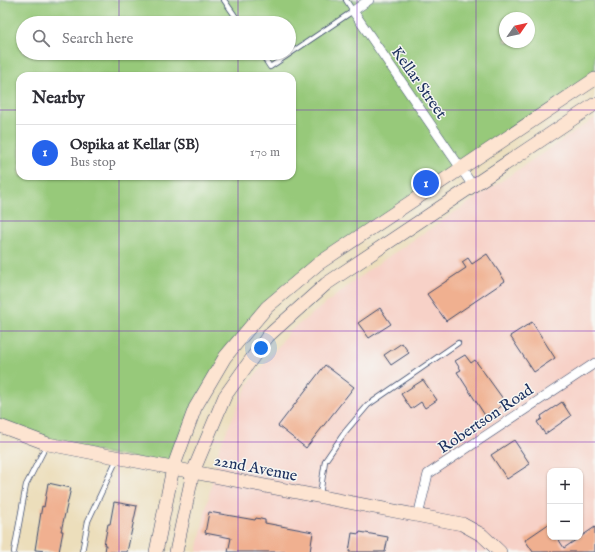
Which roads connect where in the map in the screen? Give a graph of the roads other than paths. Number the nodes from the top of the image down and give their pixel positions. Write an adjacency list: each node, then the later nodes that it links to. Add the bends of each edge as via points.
1 (224, 0): 5 (lane)
2 (346, 0): 4 (lane)
3 (369, 0): 4 (street)
4 (353, 11): 6 (lane); 11 (street, Kellar Street)
5 (235, 16)
6 (296, 49)
7 (266, 60): 8 (lane, via 270,67)
8 (280, 60)
9 (595, 79): 11 (main road)
10 (595, 104): 12 (main road)
11 (462, 168): 12 (street, Kellar Street); 18 (main road, via 318,264 267,308 225,357 195,408)
12 (473, 186): 19 (main road, via 326,284 268,336 225,396)
13 (458, 343): 20 (lane, via 368,405 325,461)
14 (595, 363): 21 (street, Robertson Road, via 428,474)
15 (3, 430): 16 (main road, 22nd Avenue)
16 (48, 444): 17 (main road, 22nd Avenue); 22 (lane, via 26,485)
17 (117, 458): 18 (main road, 22nd Avenue); 23 (lane, via 88,521)
18 (173, 468): 19 (main road, 22nd Avenue); 24 (main road)
19 (193, 472): 20 (main road, 22nd Avenue); 25 (main road)
20 (320, 497): 21 (main road, 22nd Avenue)
21 (418, 516): 26 (main road, 22nd Avenue, via 462,524 482,535)
22 (14, 552)
23 (82, 552)
24 (156, 552)
25 (176, 552)
26 (500, 552)

